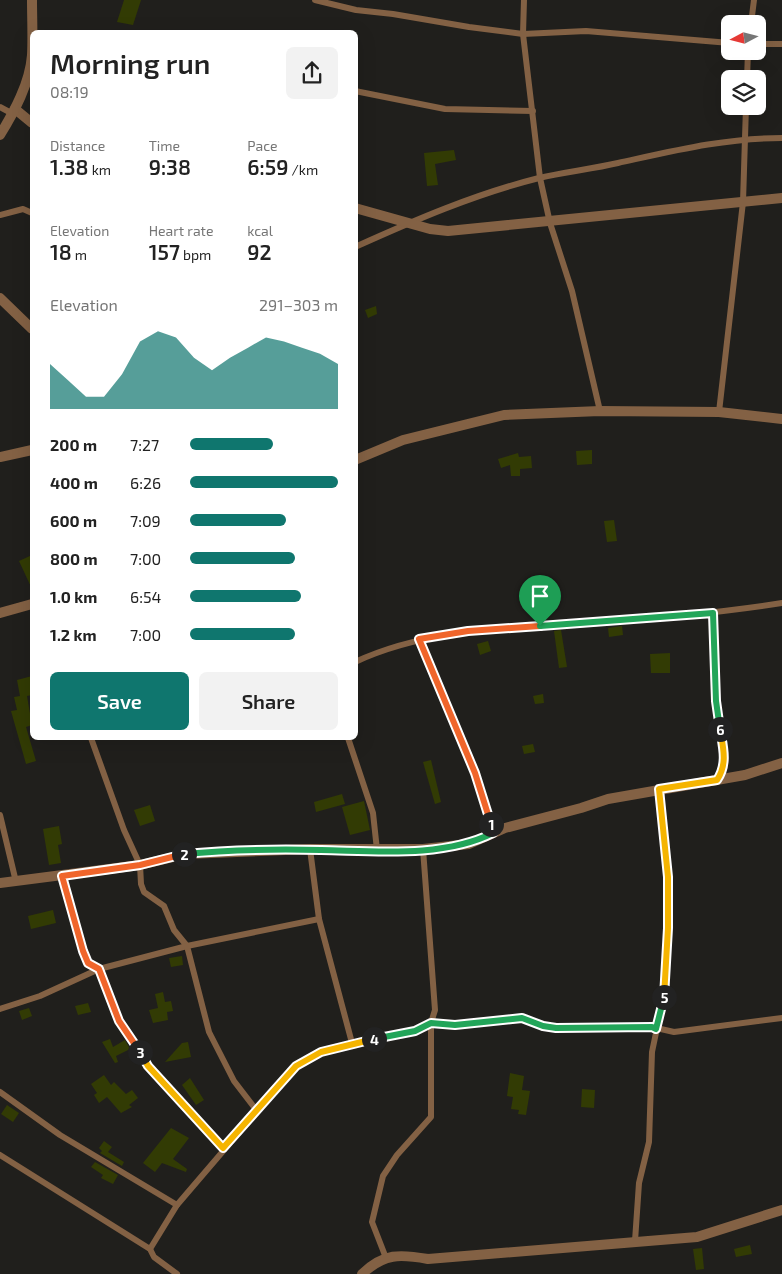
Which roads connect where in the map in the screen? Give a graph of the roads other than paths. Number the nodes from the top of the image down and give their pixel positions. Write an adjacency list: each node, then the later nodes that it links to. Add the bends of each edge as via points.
1 (32, 0): 6 (street)
2 (315, 0): 7 (lane, via 356,10)
3 (524, 0): 7 (lane)
4 (754, 0): 5 (lane)
5 (752, 15)
6 (32, 30)
7 (523, 34): 8 (lane, via 586,31); 15 (lane)
8 (721, 42)
9 (766, 44): 10 (lane)
10 (782, 44)
11 (30, 59): 14 (street)
12 (358, 92): 15 (lane, via 445,109)
13 (0, 107): 14 (lane)
14 (14, 111): 17 (street); 18 (street)
15 (533, 111): 21 (lane)
16 (746, 115): 19 (lane)
17 (30, 122)
18 (0, 135)
19 (745, 138): 20 (lane); 21 (lane); 23 (lane)
20 (782, 138)
21 (540, 178): 27 (lane); 28 (lane)
22 (782, 198): 23 (street)
23 (743, 202): 28 (street); 33 (lane)
24 (358, 209): 27 (street)
25 (30, 212): 26 (lane, via 23,210)
26 (0, 215)
27 (409, 222): 28 (street, via 448,231); 29 (lane)
28 (550, 222): 32 (lane, via 572,290)
29 (358, 246)
30 (0, 298): 31 (street)
31 (30, 327)
32 (600, 411): 33 (street); 37 (street, via 504,415 483,419 403,440)
33 (719, 412): 34 (street)
34 (782, 419)
35 (30, 450): 36 (street)
36 (0, 457)
37 (358, 459)
38 (782, 603): 41 (lane)
39 (30, 605): 40 (street)
40 (0, 613)
41 (713, 613): 42 (lane, via 468,631); 47 (lane, via 716,701 724,764)
42 (419, 639): 43 (lane); 50 (lane, via 475,773)
43 (358, 661)
44 (93, 740): 54 (lane, via 124,830)
45 (349, 740): 53 (lane, via 372,813)
46 (782, 763): 47 (street)
47 (717, 780): 48 (street)
48 (659, 789): 50 (street, via 608,799); 64 (lane, via 668,877 668,928 665,990)
49 (0, 815): 56 (lane)
50 (493, 833): 51 (street, via 469,844)
51 (423, 849): 53 (street); 63 (lane, via 435,1010)
52 (310, 850): 53 (street); 54 (street, via 186,854); 58 (lane)
53 (377, 850)
54 (140, 865): 55 (street); 59 (lane, via 144,892 164,906 174,930)
55 (62, 876): 56 (street); 60 (lane, via 83,951 88,963)
56 (16, 882): 57 (street)
57 (0, 883)
58 (319, 919): 59 (lane); 65 (lane)
59 (186, 946): 60 (lane); 67 (lane, via 209,1032 234,1081)
60 (99, 969): 61 (lane, via 40,996); 68 (lane, via 119,1021 148,1066)
61 (0, 1009)
62 (782, 1018): 64 (lane, via 674,1032)
63 (431, 1023): 64 (lane, via 455,1025 522,1018 556,1028); 65 (lane, via 415,1031); 74 (lane, via 431,1117 397,1154 383,1176 372,1222)
64 (656, 1029): 72 (lane, via 652,1052 649,1142 639,1183)
65 (352, 1043): 67 (lane, via 321,1052 296,1066)
66 (0, 1092): 70 (lane, via 67,1140)
67 (256, 1111): 68 (lane)
68 (223, 1148): 70 (lane)
69 (0, 1156): 73 (lane)
70 (177, 1205): 73 (lane)
71 (782, 1210): 72 (street, via 697,1236)
72 (635, 1241): 74 (street, via 428,1259 404,1255)
73 (150, 1249): 75 (lane, via 154,1257)
74 (386, 1258): 76 (street)
75 (177, 1274)
76 (362, 1274)

